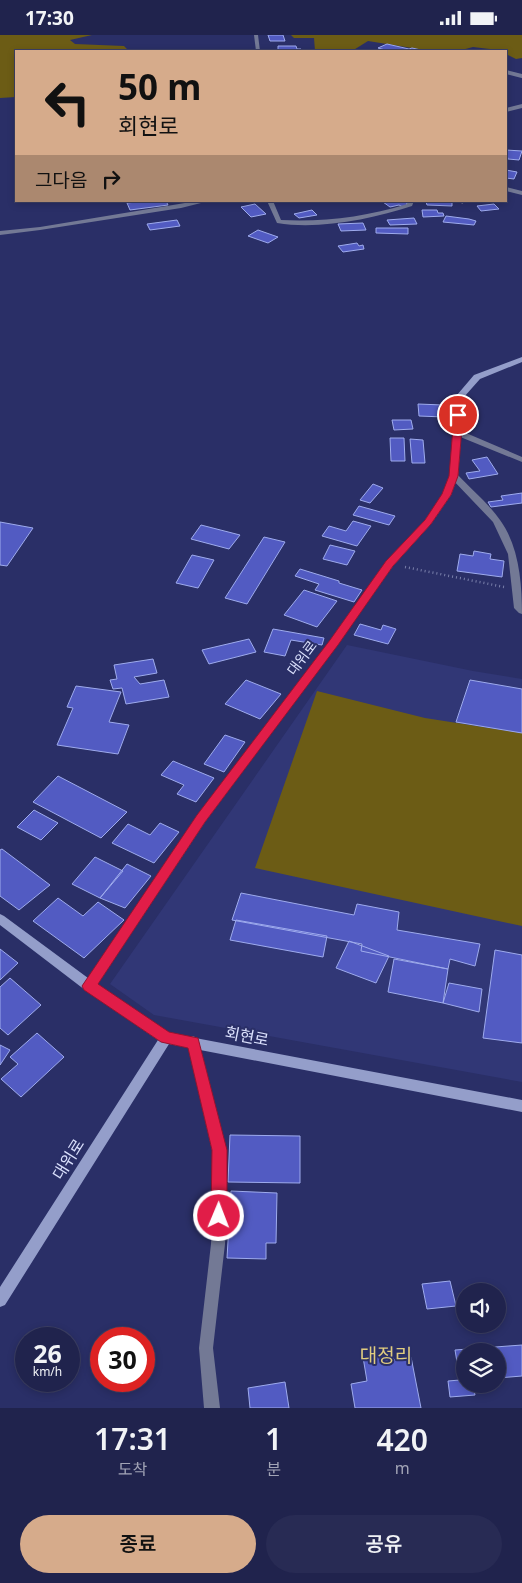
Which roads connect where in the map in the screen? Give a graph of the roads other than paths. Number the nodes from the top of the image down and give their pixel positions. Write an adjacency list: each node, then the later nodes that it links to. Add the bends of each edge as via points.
1 (256, 35): 2 (street)
2 (258, 50)
3 (507, 72): 4 (lane)
4 (522, 76)
5 (522, 106): 6 (street)
6 (507, 110)
7 (507, 189): 8 (street)
8 (522, 193)
9 (202, 202): 12 (street, via 48,229)
10 (270, 202): 11 (street, via 279,222 294,223 394,211)
11 (412, 202)
12 (0, 233)
13 (522, 359): 14 (street, 대위로, via 477,377 460,397)
14 (456, 432): 15 (street); 16 (street, 대위로)
15 (522, 460)
16 (454, 476): 17 (street, via 497,521 512,554); 19 (street, 대위로, via 447,495 428,522 390,563 201,819)
17 (522, 611)
18 (0, 919): 19 (street, 회현로)
19 (89, 986): 20 (street, 회현로)
20 (166, 1038): 21 (street, 회현로); 23 (street, 대위로)
21 (193, 1042): 22 (street, 회현로); 24 (street, via 219,1150 218,1244 206,1348)
22 (522, 1106)
23 (0, 1300)
24 (212, 1408)

